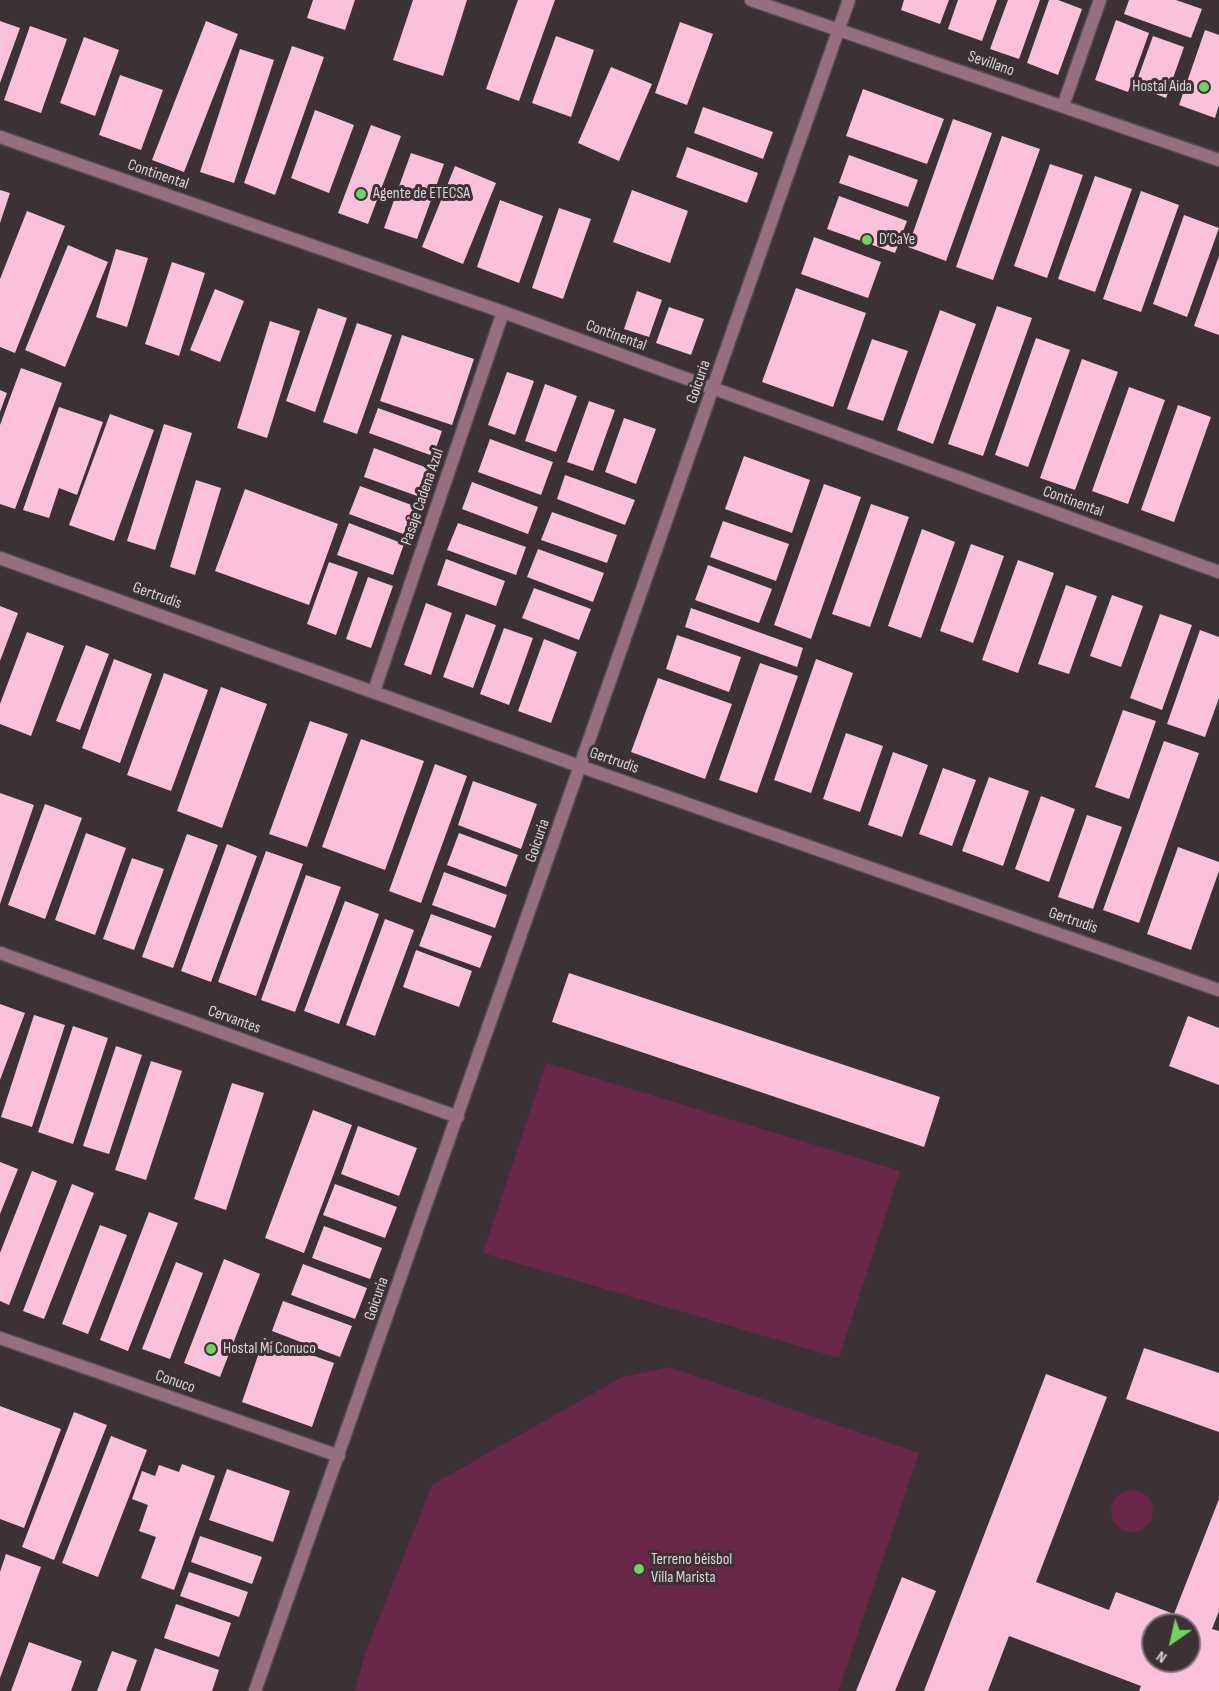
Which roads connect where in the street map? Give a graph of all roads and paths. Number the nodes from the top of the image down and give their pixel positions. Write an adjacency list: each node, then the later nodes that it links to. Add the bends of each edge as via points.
1 (751, 0): 4 (street, Sevillano)
2 (849, 0): 4 (street, Goicuria)
3 (1100, 0): 5 (street)
4 (838, 30): 5 (street, Sevillano); 9 (street, Goicuria)
5 (1063, 106): 7 (street, Sevillano)
6 (0, 137): 8 (street, Continental)
7 (1219, 160)
8 (503, 312): 9 (street, Continental); 12 (street, Pasaje Cadena Azul)
9 (714, 390): 11 (street, Continental); 13 (street, Goicuria)
10 (0, 558): 12 (street, Gertrudis)
11 (1219, 572)
12 (374, 691): 13 (street, Gertrudis)
13 (582, 767): 15 (street, Gertrudis); 16 (street, Goicuria)
14 (0, 953): 16 (street, Cervantes)
15 (1219, 990)
16 (458, 1118): 18 (street, Goicuria)
17 (0, 1338): 18 (street, Conuco)
18 (339, 1456): 19 (street, Goicuria)
19 (255, 1691)

